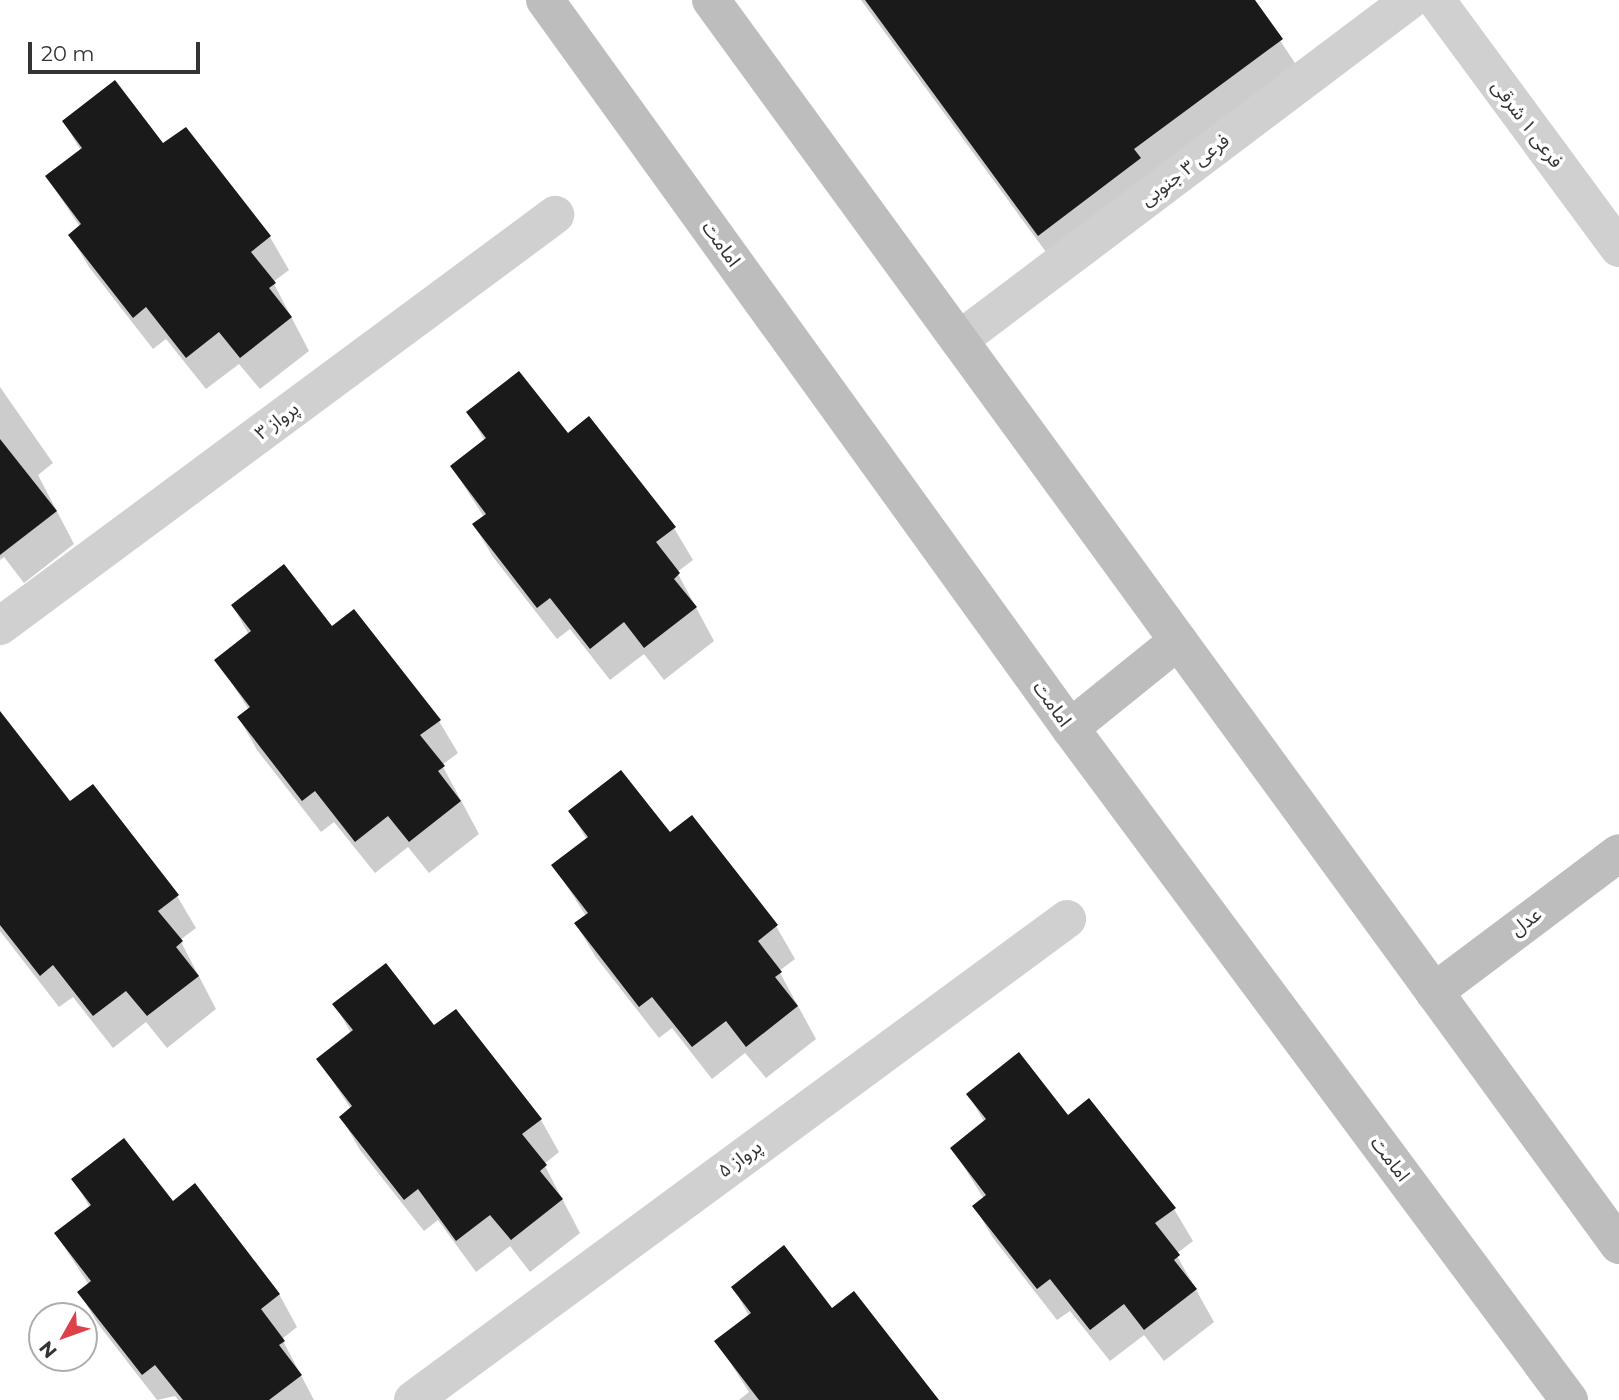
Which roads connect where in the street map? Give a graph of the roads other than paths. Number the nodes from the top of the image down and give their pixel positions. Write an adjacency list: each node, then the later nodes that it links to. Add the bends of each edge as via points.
1 (545, 0): 10 (main road, امامت)
2 (711, 0): 7 (main road)
3 (1410, 0): 7 (street, فرعی ۳ جنوبی)
4 (1436, 0): 6 (street, فرعی ۱ شرقی)
5 (555, 215): 8 (street, پرواز ۳)
6 (1619, 248)
7 (959, 340): 9 (main road)
8 (0, 626)
9 (1178, 641): 10 (main road); 13 (main road)
10 (1070, 729): 16 (main road, امامت)
11 (1619, 853): 13 (main road, عدل)
12 (1067, 919): 15 (street, پرواز ۵)
13 (1434, 992): 14 (main road)
14 (1619, 1245)
15 (414, 1400)
16 (1569, 1400)

